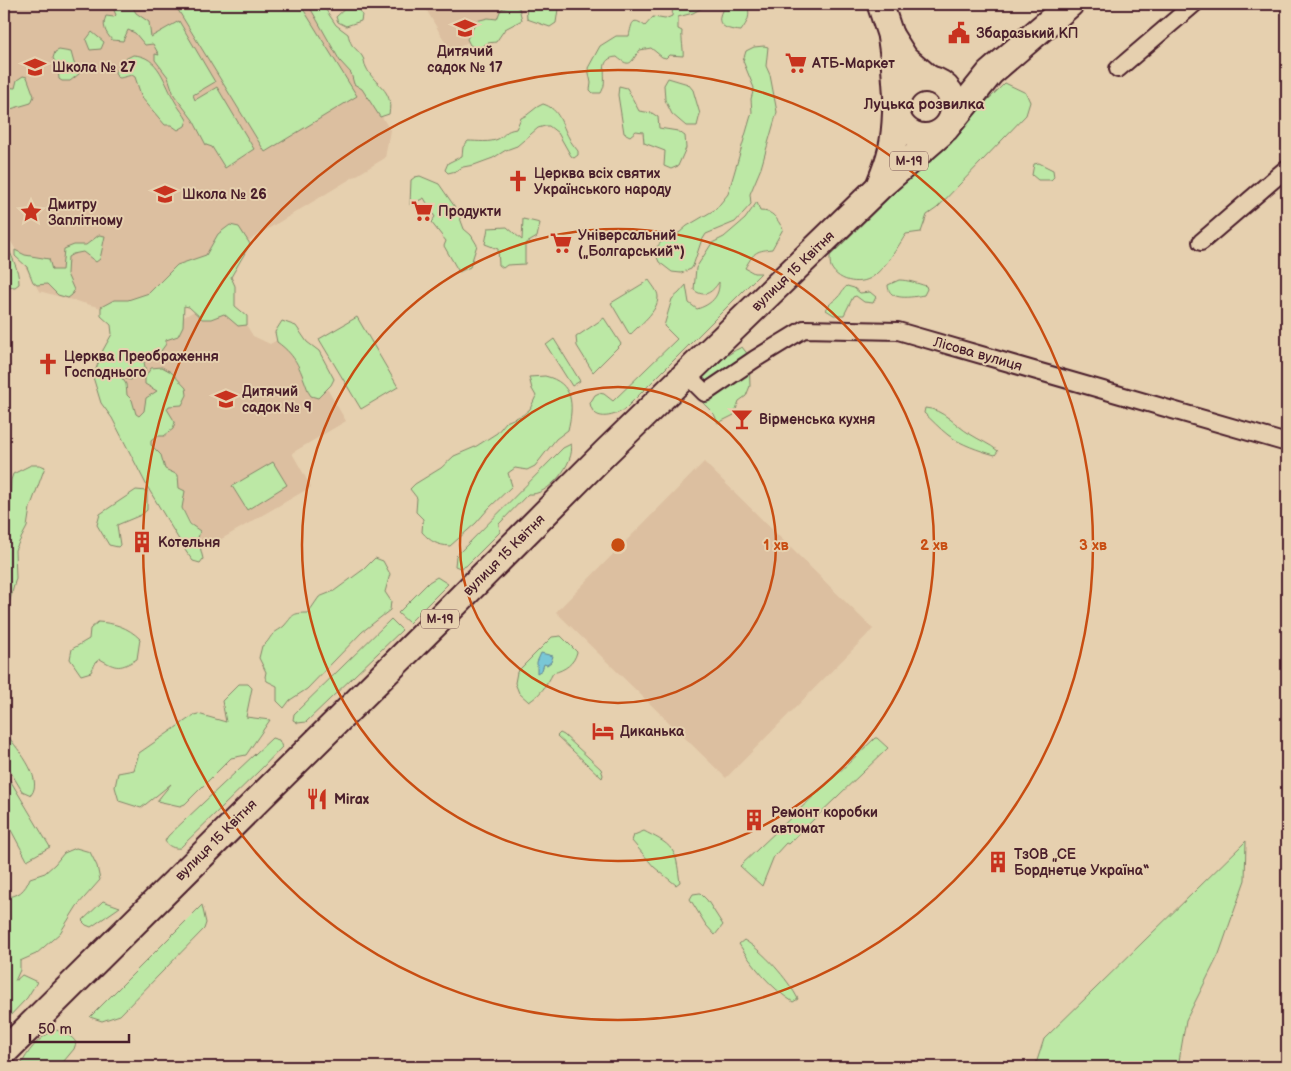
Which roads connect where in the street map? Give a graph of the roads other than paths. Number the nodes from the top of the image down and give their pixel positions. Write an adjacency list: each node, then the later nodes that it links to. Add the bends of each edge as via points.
1 (880, 4): 4 (main road)
2 (1070, 4): 6 (highway, М-19)
3 (1194, 4): 5 (street)
4 (890, 34): 7 (main road, via 905,58); 8 (main road)
5 (1118, 69)
6 (990, 72): 7 (highway, М-19, via 969,80); 9 (highway, М-19)
7 (936, 82): 8 (highway, М-19, via 922,79 906,86); 9 (highway, via 952,95 955,111)
8 (896, 108): 9 (highway, М-19, via 899,122 913,135 931,137); 11 (highway, вулиця 15 Квітня / М-19, via 891,157)
9 (946, 127): 11 (highway, вулиця 15 Квітня / М-19)
10 (1287, 168): 12 (street)
11 (879, 187): 13 (highway, вулиця 15 Квітня / М-19)
12 (1201, 242)
13 (686, 374): 14 (street, Лісова вулиця, via 704,393 804,329 898,331); 15 (highway, вулиця 15 Квітня / М-19)
14 (1287, 442)
15 (4, 1052)

